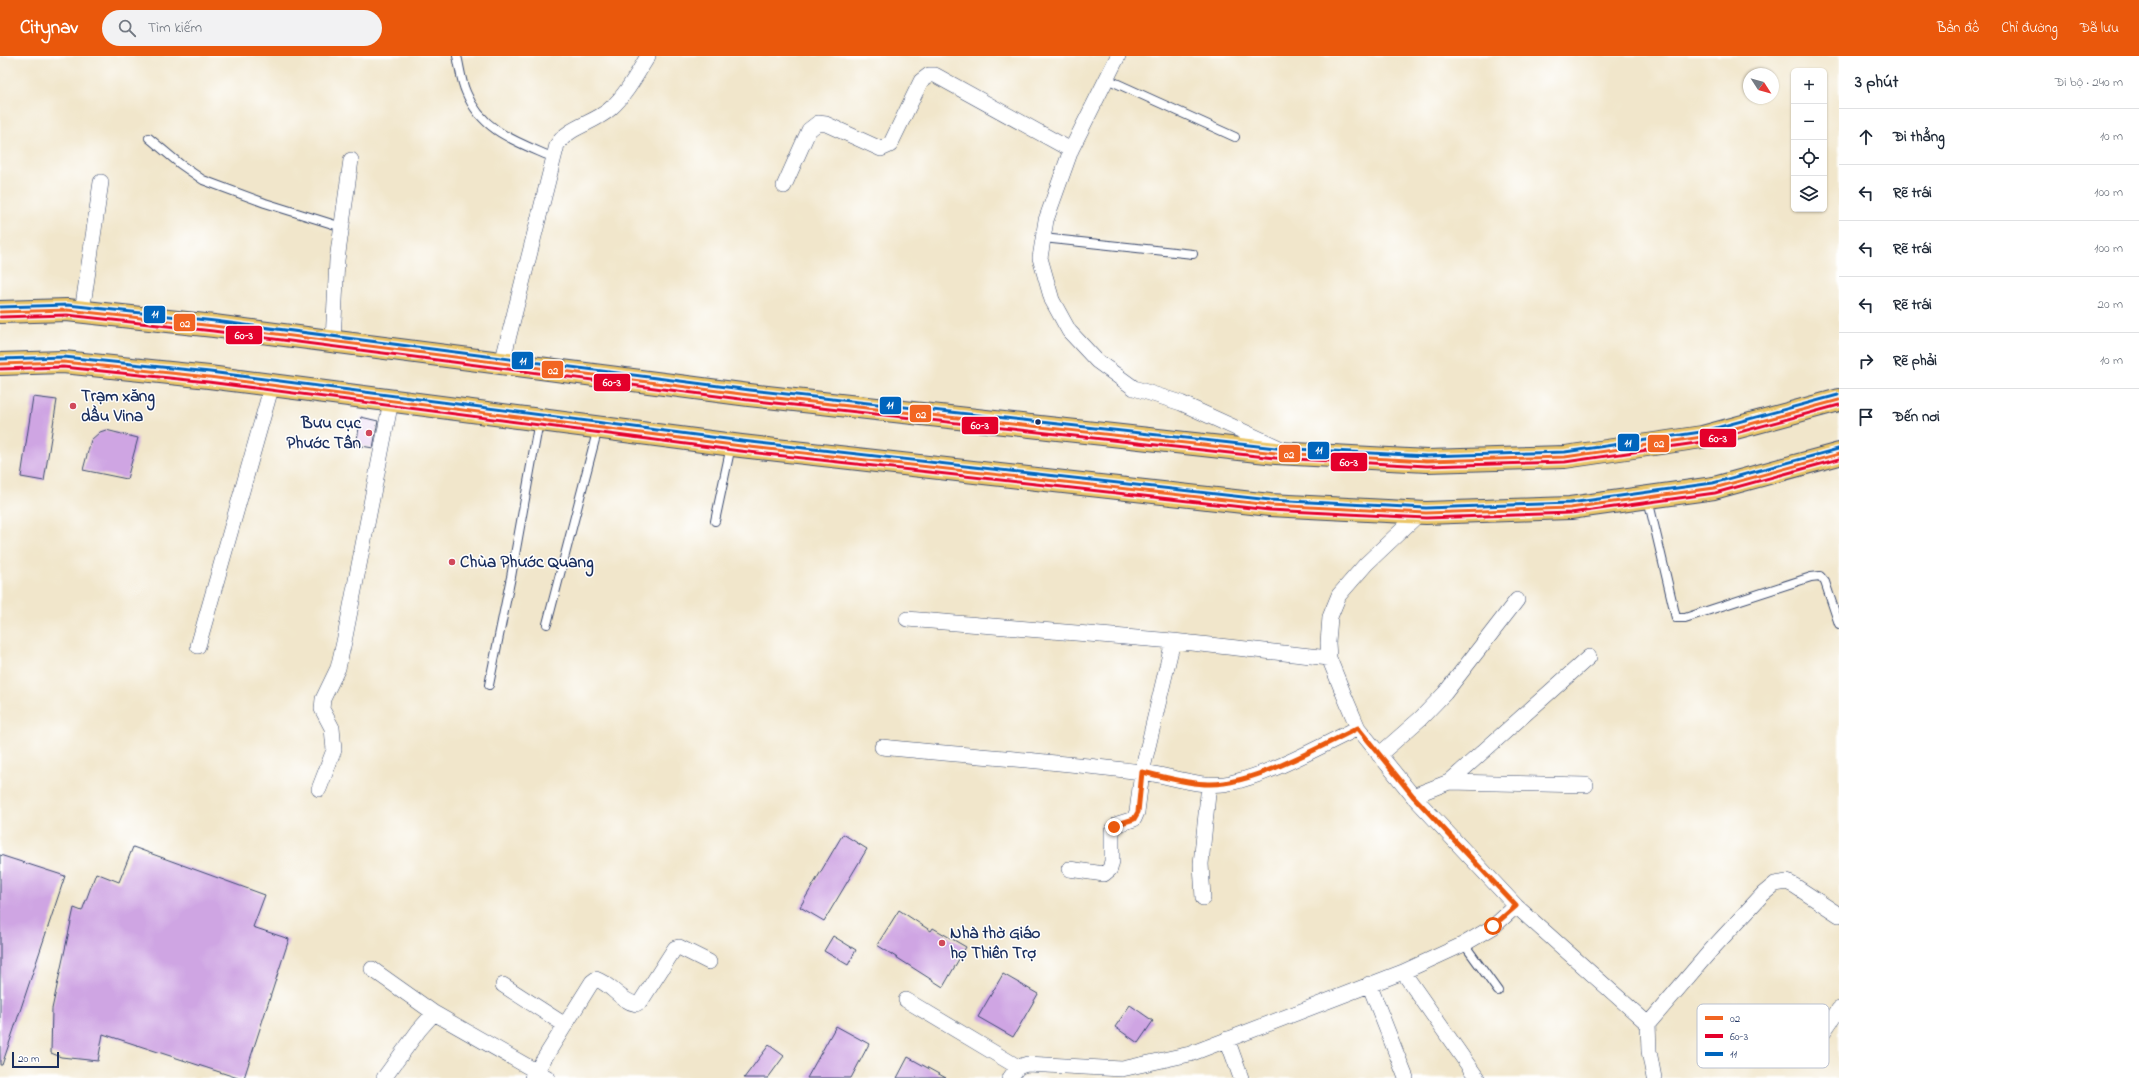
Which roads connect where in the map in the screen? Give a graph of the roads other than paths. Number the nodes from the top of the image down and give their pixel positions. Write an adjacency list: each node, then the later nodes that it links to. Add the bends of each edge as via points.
1 (457, 56): 8 (lane, via 465,92 484,122 499,133)
2 (1118, 56): 4 (street)
3 (645, 58): 8 (street, via 610,110 562,137)
4 (1107, 78): 5 (lane); 7 (street)
5 (1235, 137)
6 (149, 138): 12 (lane, via 203,180)
7 (1071, 150): 11 (street, via 935,75 928,75 921,81 890,145 881,149 826,124 818,123 809,130); 13 (street, via 1046,220)
8 (554, 158): 18 (street)
9 (351, 160): 12 (street)
10 (101, 182): 16 (street)
11 (784, 186)
12 (342, 228): 17 (street, via 337,260)
13 (1043, 238): 14 (lane); 26 (street, via 1040,258 1052,300 1069,330 1097,361 1134,388 1181,403 1270,442)
14 (1192, 254)
15 (0, 312): 16 (highway)
16 (82, 312): 17 (highway)
17 (334, 341): 18 (highway)
18 (502, 363): 26 (highway, via 749,395)
19 (0, 364): 20 (highway, via 63,362)
20 (272, 385): 22 (highway); 36 (street)
21 (1839, 400): 26 (highway, via 1702,437 1565,457 1427,461)
22 (391, 401): 23 (highway); 47 (street, via 343,648 338,668 323,699 322,708 332,728 334,750)
23 (539, 420): 24 (highway); 39 (lane)
24 (599, 428): 25 (highway); 33 (lane)
25 (731, 445): 29 (highway, via 1270,505); 30 (lane)
26 (1290, 454)
27 (1839, 454): 28 (highway, via 1714,488)
28 (1648, 497): 29 (highway, via 1570,508); 34 (lane, via 1676,618 1685,618 1820,576 1825,582)
29 (1421, 512): 38 (street, via 1366,564 1339,595 1330,617)
30 (715, 521)
31 (1517, 600): 42 (street, via 1445,693)
32 (907, 619): 35 (street)
33 (547, 624)
34 (1839, 624)
35 (1173, 641): 38 (street); 43 (street)
36 (198, 646)
37 (1589, 657): 44 (street)
38 (1329, 658): 40 (street)
39 (489, 685)
40 (1358, 728): 42 (street); 45 (street, via 1303,755 1251,776 1230,783)
41 (882, 748): 43 (street)
42 (1379, 755): 48 (street)
43 (1142, 772): 45 (street); 49 (street, via 1138,812 1134,819 1118,824 1112,830 1110,869 1104,874)
44 (1449, 782): 46 (street); 48 (street)
45 (1209, 784): 50 (street, via 1201,864)
46 (1586, 785)
47 (319, 789)
48 (1413, 796): 51 (street)
49 (1069, 869)
50 (1202, 898)
51 (1516, 906): 53 (street, via 1493,926); 63 (street)
52 (1839, 915): 63 (street, via 1787,882 1775,884 1762,894 1712,949)
53 (1464, 944): 56 (street); 59 (lane)
54 (709, 962): 65 (street, via 679,947 675,948 636,1004 629,1003 596,979)
55 (372, 969): 62 (street)
56 (1403, 972): 57 (street); 73 (street)
57 (1369, 984): 66 (street); 72 (street)
58 (503, 985): 65 (street)
59 (1498, 991)
60 (906, 1000): 67 (street)
61 (1839, 1010): 64 (street)
62 (434, 1013): 69 (street); 70 (street)
63 (1648, 1024): 74 (street)
64 (1829, 1024)
65 (565, 1025): 69 (street)
66 (1227, 1039): 68 (street, via 1190,1054); 71 (street)
67 (1014, 1072): 68 (street, via 1027,1064)
68 (1123, 1073)
69 (539, 1076)
70 (384, 1078)
71 (1241, 1078)
72 (1406, 1078)
73 (1477, 1078)
74 (1654, 1078)

